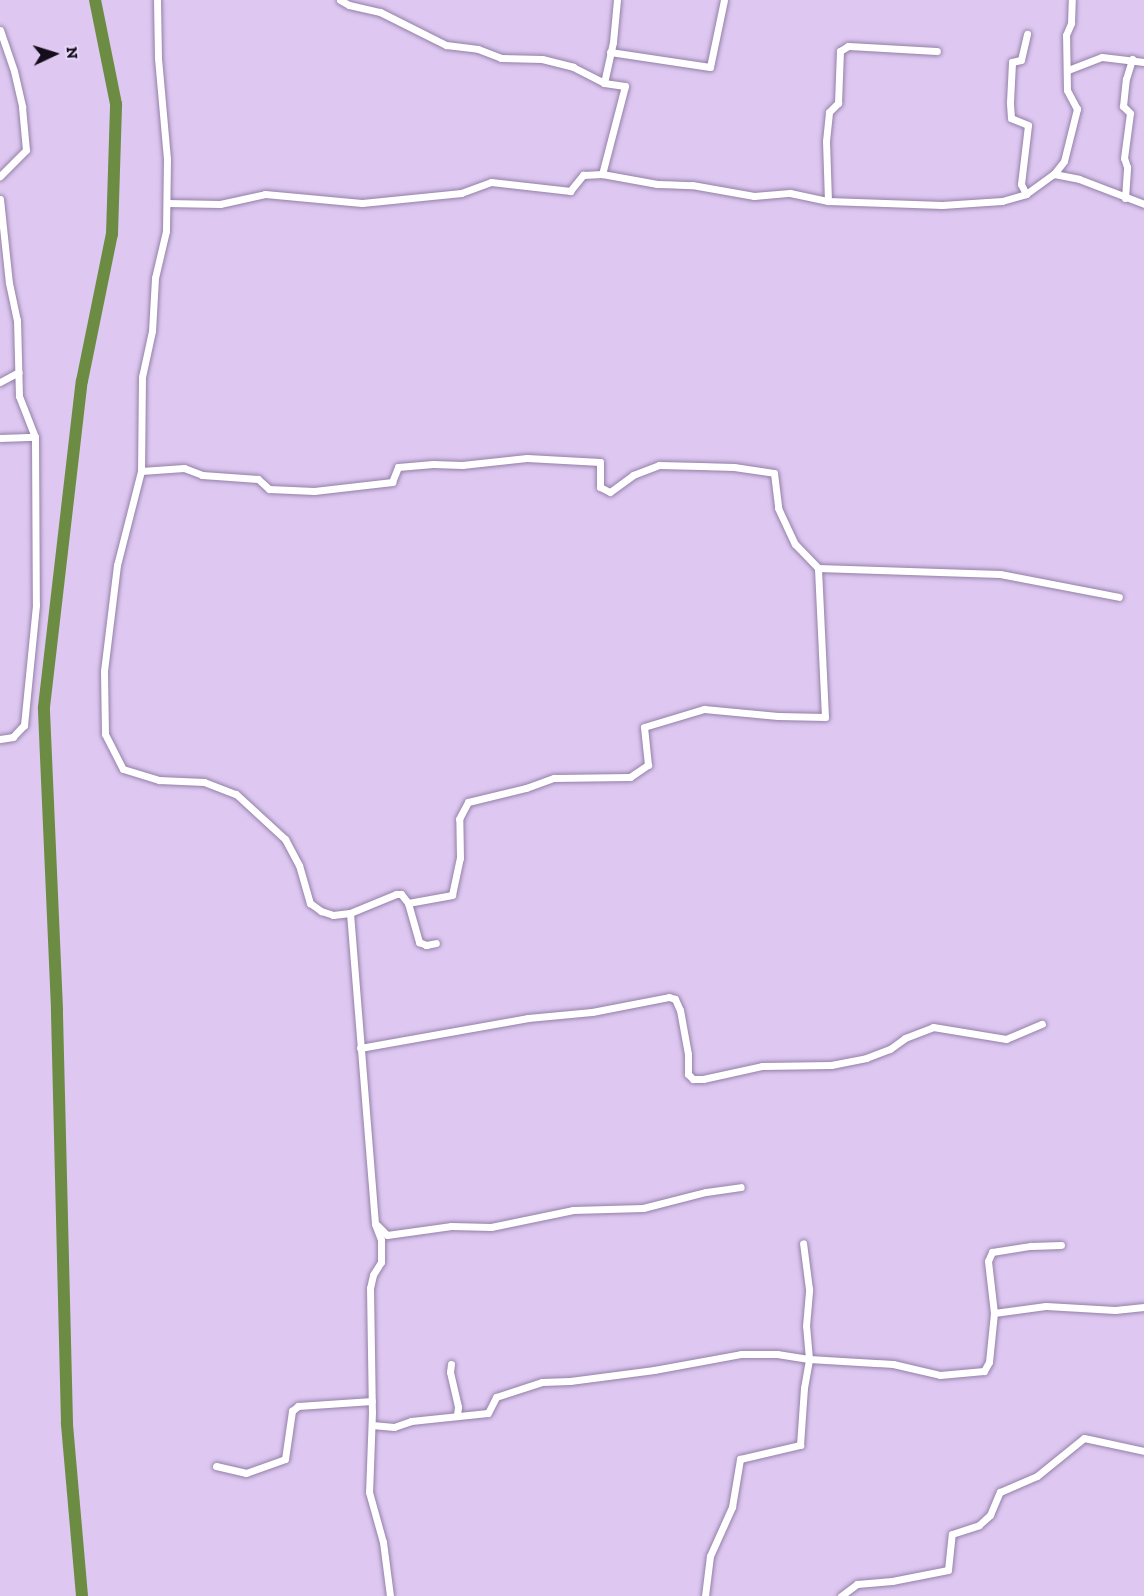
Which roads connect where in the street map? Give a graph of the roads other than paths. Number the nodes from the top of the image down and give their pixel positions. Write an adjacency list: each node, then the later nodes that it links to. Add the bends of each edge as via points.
1 (157, 0): 21 (street)
2 (340, 0): 13 (street, via 380,12 446,45 501,58 542,59 573,67)
3 (617, 0): 9 (street)
4 (724, 0): 9 (street, via 710,67)
5 (1072, 0): 12 (street, via 1066,35)
6 (0, 30): 16 (street, via 20,98 26,150)
7 (1027, 34): 17 (street, via 1021,60 1012,62 1010,102 1011,118 1028,125 1021,184)
8 (937, 51): 20 (street, via 848,46 840,51 838,103 829,112 826,141)
9 (610, 52): 13 (street)
10 (1132, 59): 11 (street); 12 (street, via 1102,57); 18 (street, via 1123,106 1130,114 1124,158)
11 (1144, 62)
12 (1068, 70): 15 (street, via 1067,90 1077,109 1064,161)
13 (604, 82): 14 (street, via 625,86)
14 (602, 174): 20 (street, via 754,196 790,193); 21 (street, via 583,175 570,191 491,182 461,193 362,203 265,194 220,204)
15 (1054, 174): 17 (street); 18 (street, via 1110,189)
16 (0, 176)
17 (1026, 194): 20 (street, via 1002,201 961,204)
18 (1125, 198): 22 (street)
19 (0, 199): 23 (street, via 17,320)
20 (828, 201)
21 (167, 203): 27 (street, via 166,231 155,278 152,331 142,377)
22 (1144, 204)
23 (19, 372): 24 (street); 25 (street, via 19,396)
24 (0, 382)
25 (35, 437): 26 (street); 30 (street, via 36,605 24,726 13,737)
26 (0, 438)
27 (141, 471): 28 (street, via 184,468 202,475 258,479 269,489 314,491 392,482 398,467 527,458 600,462 600,488 610,492 633,475 659,465 734,467 774,473 778,508 795,543); 32 (street, via 117,565 104,671 105,734 123,769 159,780 204,782 236,794 285,839 299,865 310,903 333,915)
28 (818, 568): 29 (street, via 1000,574); 31 (street, via 825,717 704,709 644,727 648,765 630,777 554,778 468,802 459,819 460,858 452,895)
29 (1119, 597)
30 (0, 739)
31 (408, 903): 32 (street, via 396,894); 33 (street, via 419,942)
32 (350, 913): 35 (street)
33 (436, 943)
34 (1042, 1024): 35 (street, via 1006,1039 933,1027 866,1058 831,1065 762,1066 703,1079 693,1079 688,1074 680,1010 675,999 669,997)
35 (360, 1048): 37 (street)
36 (741, 1187): 37 (street, via 643,1208 573,1210 490,1227 451,1226 387,1235)
37 (375, 1224): 44 (street, via 381,1240 381,1262 370,1288)
38 (803, 1244): 42 (street, via 809,1289)
39 (1061, 1245): 41 (street, via 992,1252 987,1260)
40 (1144, 1307): 41 (street, via 1115,1310 1046,1306)
41 (994, 1312): 42 (street, via 989,1362 984,1371 940,1375 893,1364)
42 (809, 1359): 45 (street, via 741,1354 654,1370 542,1382 496,1397 488,1413); 50 (street, via 800,1444 740,1459 732,1507 710,1556)
43 (451, 1364): 45 (street)
44 (372, 1401): 46 (street); 48 (street, via 298,1406 292,1412 285,1459 246,1473)
45 (457, 1415): 46 (street, via 394,1427)
46 (372, 1425): 49 (street, via 369,1492 383,1542)
47 (1144, 1451): 51 (street, via 1084,1438 1037,1476 1000,1492 990,1515 979,1525 952,1534 948,1570 857,1584)
48 (216, 1466)
49 (390, 1596)
50 (705, 1596)
51 (841, 1596)

